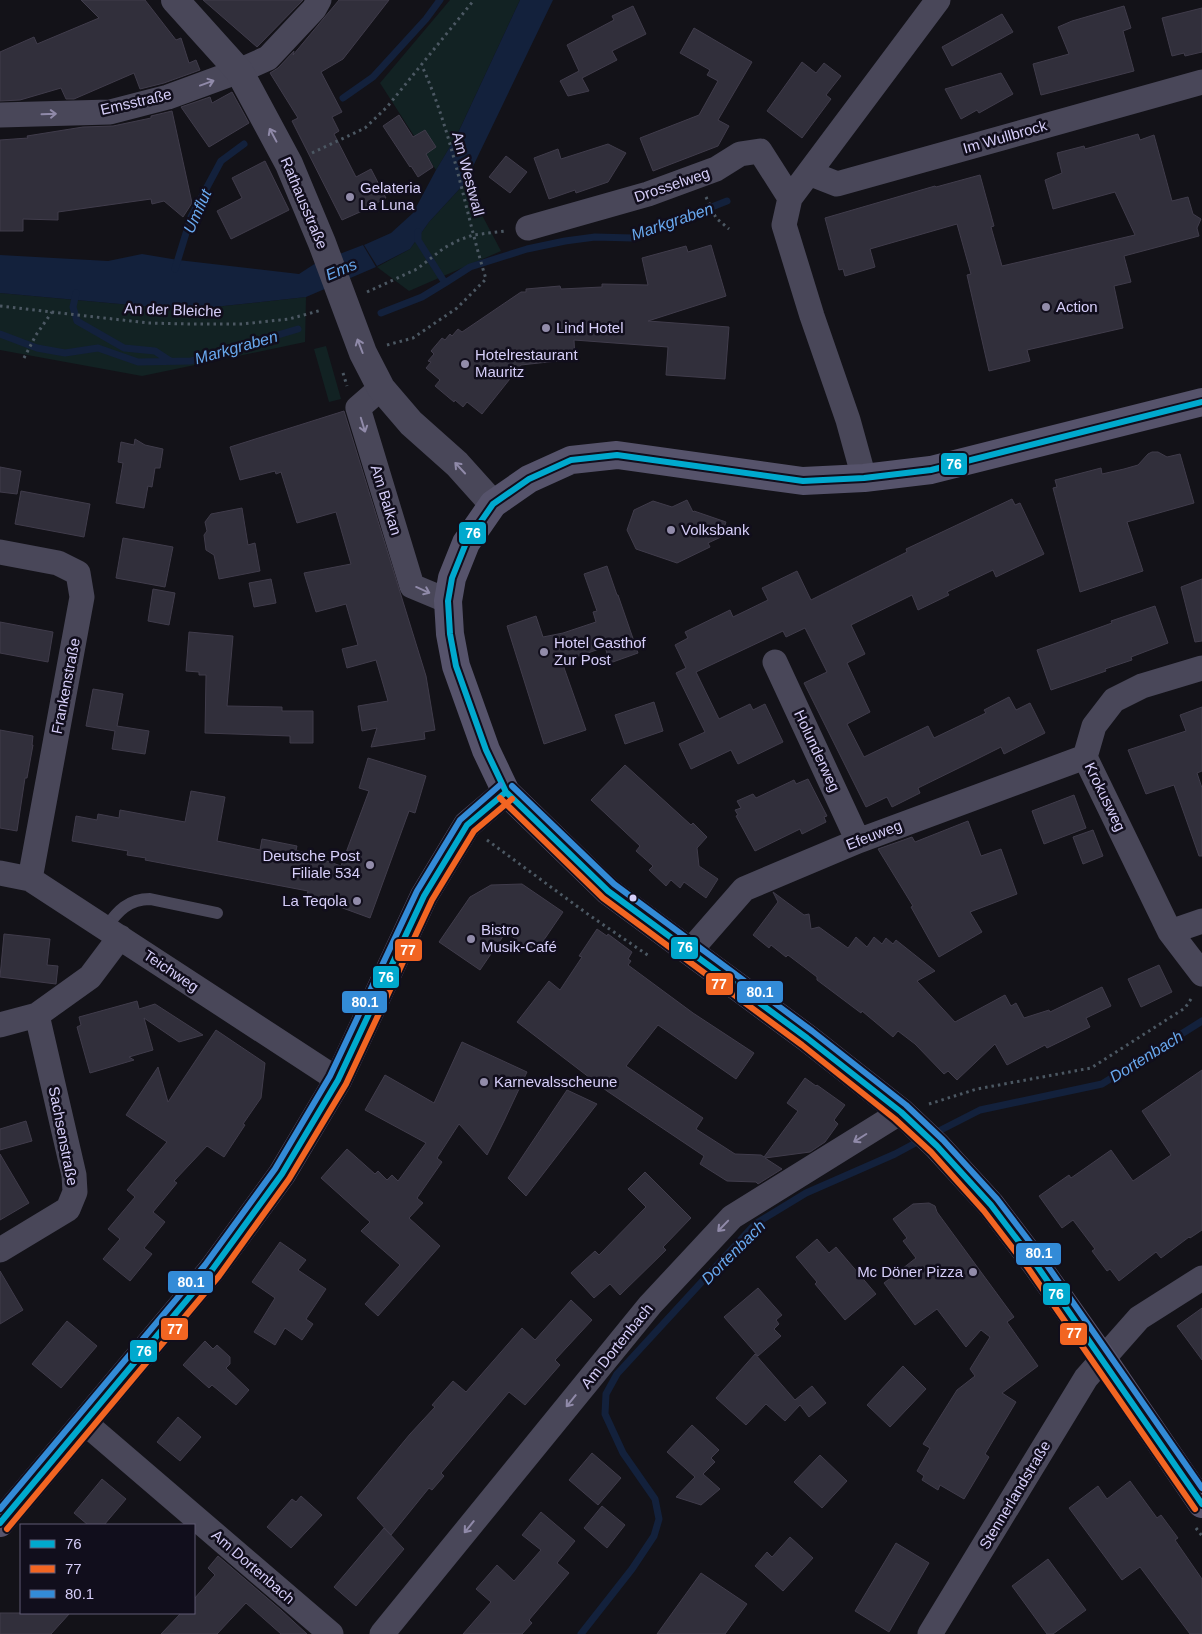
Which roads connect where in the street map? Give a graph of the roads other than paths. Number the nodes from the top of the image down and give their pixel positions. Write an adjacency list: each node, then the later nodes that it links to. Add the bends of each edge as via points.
1 (175, 0): 4 (street, Rathausstraße)
2 (319, 0): 4 (street, Emsstraße, via 268,58)
3 (938, 0): 7 (street)
4 (239, 71): 6 (street, Emsstraße, one-way to 4, via 110,112 168,97); 10 (street, Rathausstraße, one-way to 4, via 363,353 289,164)
5 (1202, 82): 7 (street, Im Wullbrock, via 837,184)
6 (0, 116)
7 (809, 173): 8 (street)
8 (790, 198): 9 (street, Drosselweg, via 760,151 740,154 716,169 648,194); 12 (street, via 784,225)
9 (528, 228)
10 (381, 388): 13 (street, Rathausstraße, one-way to 10, via 457,464 411,423); 15 (street, Am Balkan, one-way to 15, via 358,408 412,586)
11 (1202, 402): 12 (main road, via 931,470)
12 (864, 478): 13 (main road, via 803,481 616,455 571,460 529,479)
13 (493, 504): 15 (main road, via 466,543 452,578)
14 (0, 552): 22 (street, Frankenstraße, via 58,563 78,573 82,597)
15 (448, 601): 19 (main road, via 456,666 486,750)
16 (775, 662): 20 (street, Holunderweg)
17 (1202, 668): 18 (street, Krokusweg, via 1142,686 1114,700 1094,726)
18 (1085, 757): 20 (street, Efeuweg); 25 (street, Krokusweg)
19 (506, 792): 27 (main road, via 608,891); 31 (main road, via 467,825 424,896)
20 (858, 841): 27 (street, Efeuweg, via 744,889)
21 (0, 874): 22 (street, Teichweg)
22 (30, 879): 26 (street, Teichweg)
23 (216, 913): 26 (lane, via 140,899 120,910)
24 (1202, 921): 25 (street)
25 (1170, 932): 28 (street, Krokusweg)
26 (113, 933): 29 (street, via 90,977); 31 (street, Teichweg)
27 (689, 952): 32 (main road, via 807,1038)
28 (1199, 983)
29 (37, 1015): 30 (street); 33 (street, Sachsenstraße, via 74,1175 75,1192 68,1209)
30 (0, 1025)
31 (338, 1080): 36 (main road, via 282,1174 212,1270)
32 (919, 1129): 35 (main road, via 990,1205); 40 (street, Am Dortenbach, one-way to 40, via 732,1217 650,1305)
33 (0, 1250)
34 (1202, 1278): 35 (street, Stennerlandstraße, via 1138,1318)
35 (1104, 1359): 37 (main road); 41 (street, Stennerlandstraße, via 1086,1378)
36 (85, 1422): 38 (main road); 39 (street, Am Dortenbach)
37 (1202, 1504)
38 (0, 1524)
39 (331, 1634)
40 (382, 1634)
41 (930, 1634)

